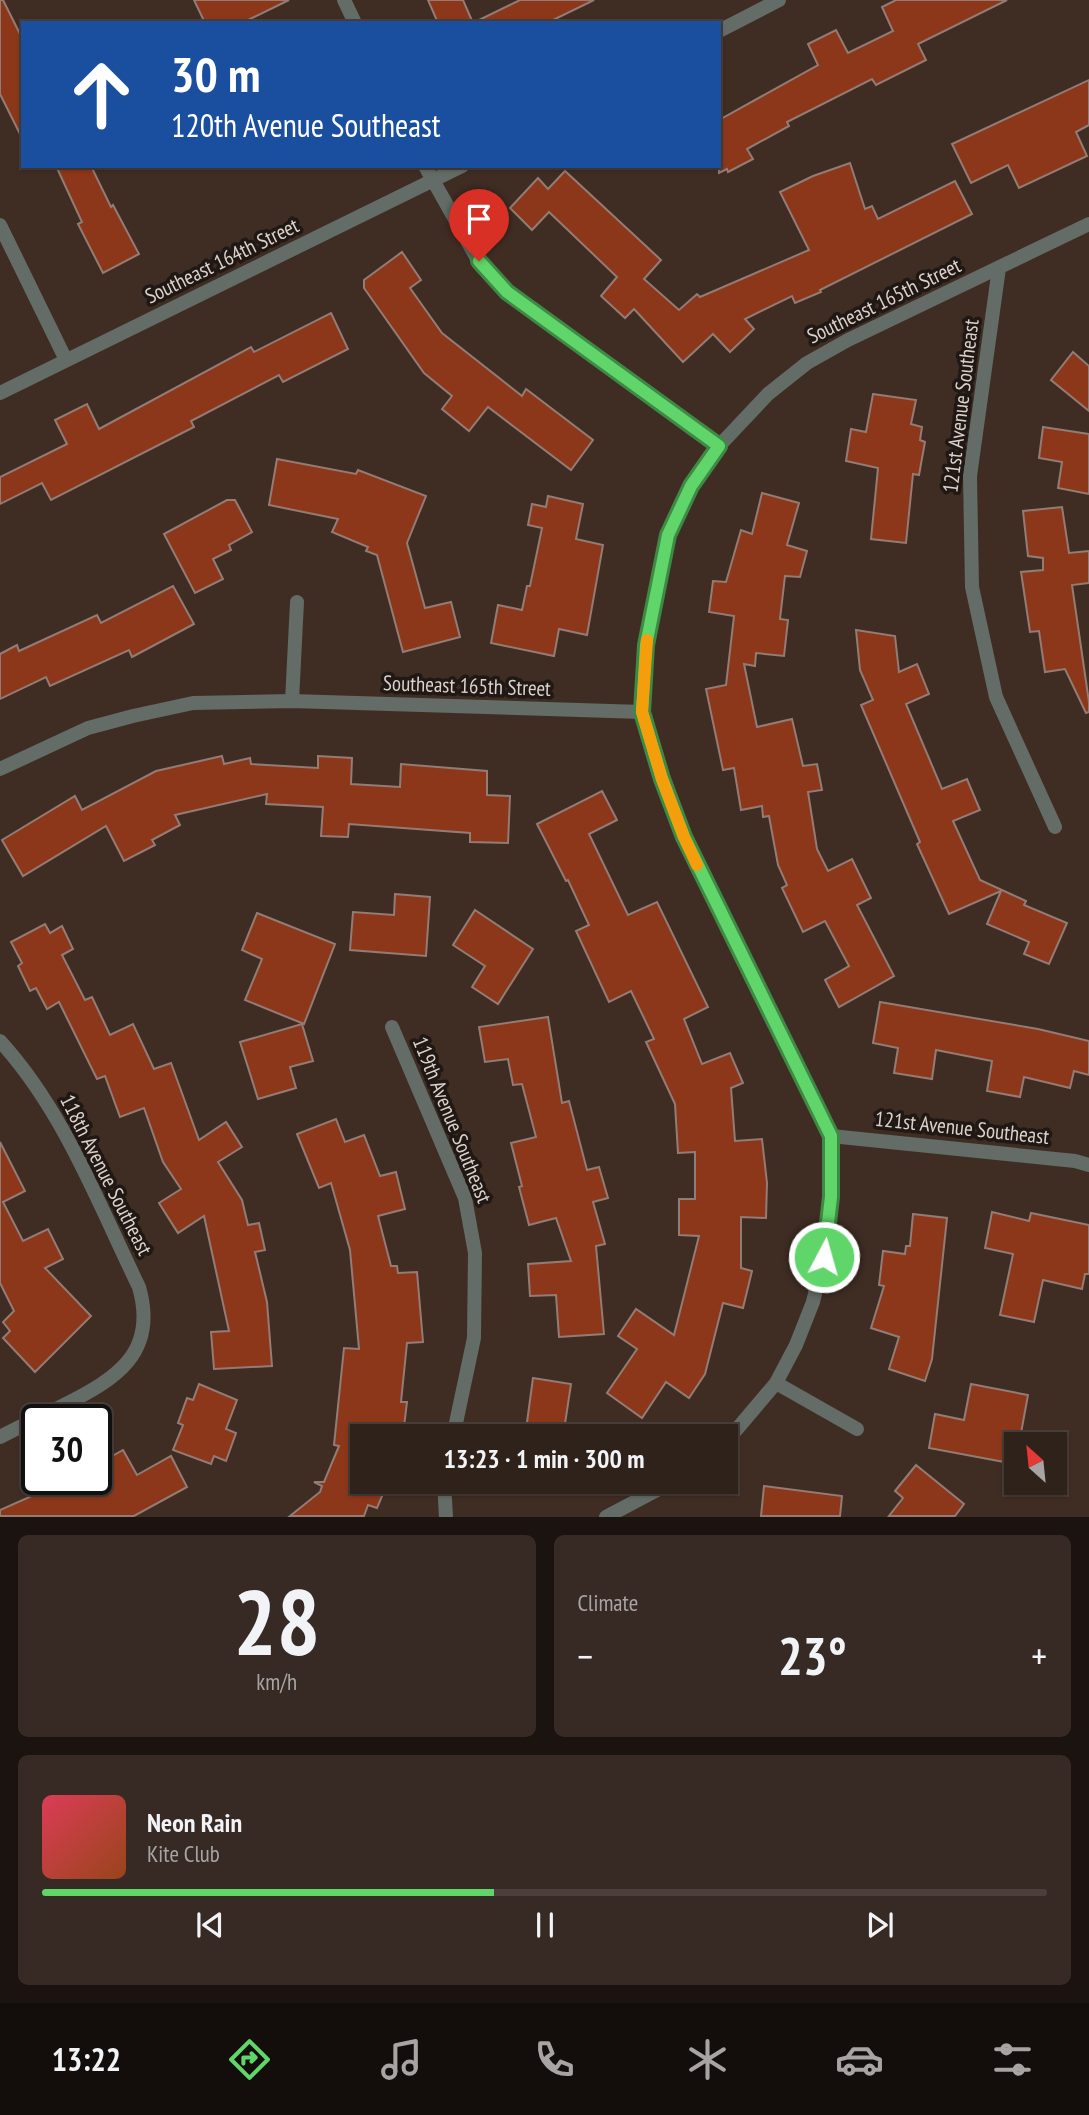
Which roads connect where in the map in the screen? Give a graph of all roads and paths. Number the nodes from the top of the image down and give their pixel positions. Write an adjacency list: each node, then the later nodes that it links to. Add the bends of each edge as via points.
1 (344, 0): 3 (street)
2 (779, 0): 4 (street)
3 (354, 21)
4 (721, 30)
5 (426, 168): 7 (street)
6 (458, 168): 7 (street, Southeast 164th Street)
7 (433, 182): 11 (street, Southeast 164th Street); 13 (street, via 479,261 507,292)
8 (1089, 224): 10 (street, Southeast 165th Street)
9 (0, 225): 11 (street)
10 (999, 268): 13 (street, Southeast 165th Street, via 807,363 768,394); 18 (street, 121st Avenue Southeast, via 970,475 972,587 996,697)
11 (66, 360): 12 (street, Southeast 164th Street)
12 (0, 393)
13 (719, 446): 16 (street, Southeast 165th Street, via 691,486 668,535 646,645)
14 (297, 602): 15 (street)
15 (292, 701): 16 (street, Southeast 165th Street); 17 (street, Southeast 165th Street, via 193,703 133,716 88,728)
16 (642, 712): 21 (street, via 684,837)
17 (0, 769)
18 (1055, 827)
19 (392, 1027): 24 (street, 119th Avenue Southeast, via 465,1198 475,1254 474,1338)
20 (0, 1041): 27 (street, 118th Avenue Southeast, via 36,1085 60,1125 139,1287 145,1312 141,1340 117,1375)
21 (831, 1136): 22 (street, 121st Avenue Southeast); 23 (street, via 831,1197 824,1257 813,1302)
22 (1089, 1165)
23 (776, 1383): 25 (street); 26 (street)
24 (456, 1424)
25 (738, 1428)
26 (857, 1429)
27 (0, 1437)
28 (444, 1494): 30 (street)
29 (649, 1494): 31 (street)
30 (446, 1517)
31 (606, 1517)

